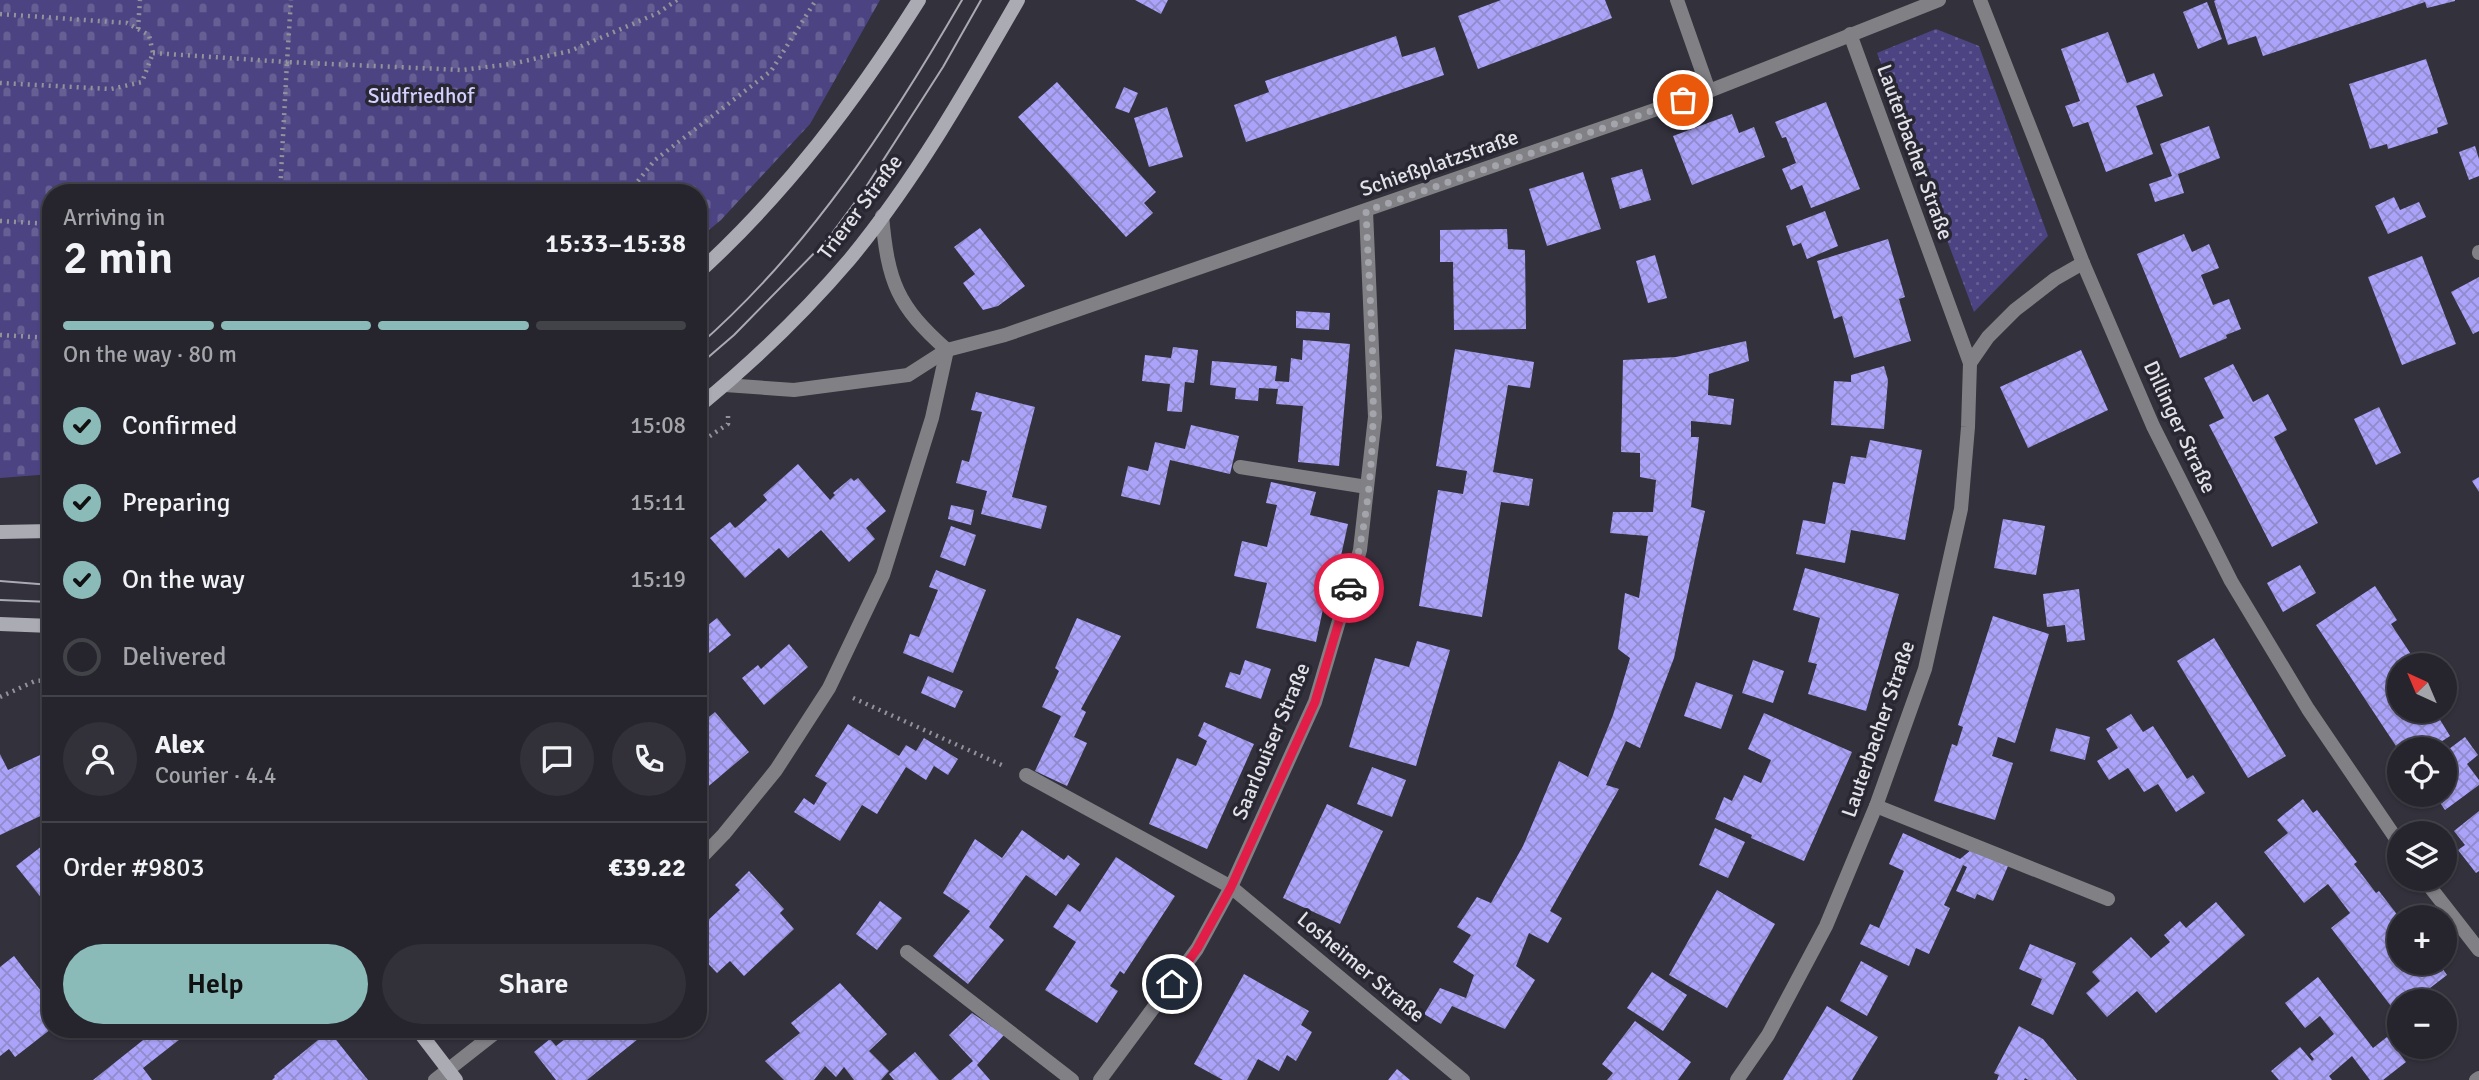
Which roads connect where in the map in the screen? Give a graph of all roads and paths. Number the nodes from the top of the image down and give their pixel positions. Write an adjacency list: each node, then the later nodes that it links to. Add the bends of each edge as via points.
1 (140, 0): 11 (path)
2 (291, 0): 14 (path)
3 (677, 0): 14 (path, via 658,13 570,51 511,64 462,70)
4 (816, 0): 18 (path, via 771,71 654,160)
5 (919, 0): 24 (main road, via 857,94 797,171)
6 (1018, 0): 20 (main road, Trierer Straße, via 967,88)
7 (1677, 0): 16 (street)
8 (1939, 0): 12 (street, Schießplatzstraße)
9 (1980, 0): 23 (street, Dillinger Straße)
10 (0, 14): 11 (path, via 127,23)
11 (138, 29): 13 (path, via 149,35)
12 (1850, 34): 16 (street, Schießplatzstraße); 28 (street, Lauterbacher Straße)
13 (153, 53): 14 (path); 15 (path, via 142,82 111,89)
14 (286, 62): 17 (path)
15 (0, 83)
16 (1709, 91): 19 (street, Schießplatzstraße)
17 (280, 184)
18 (635, 184)
19 (1366, 211): 27 (street, Schießplatzstraße, via 1005,335); 32 (street, Saarlouiser Straße, via 1375,417)
20 (882, 216): 27 (street, via 889,265 903,304); 29 (main road, Trierer Straße, via 799,316)
21 (0, 221): 22 (path)
22 (42, 223)
23 (2083, 263): 28 (street, via 2014,310); 42 (street, Dillinger Straße, via 2153,426 2231,581 2308,709)
24 (707, 265)
25 (0, 335): 26 (path)
26 (42, 337)
27 (947, 350): 29 (street, Schießplatzstraße, via 908,375 794,390); 38 (street, via 932,418 883,575)
28 (1970, 363): 41 (street, Lauterbacher Straße, via 1961,509 1925,669)
29 (725, 385): 30 (main road, Trierer Straße)
30 (707, 400)
31 (1240, 467): 32 (street)
32 (1367, 487): 44 (street, Saarlouiser Straße, via 1360,550 1315,702)
33 (42, 531): 34 (main road)
34 (0, 532)
35 (0, 624): 36 (main road)
36 (42, 626)
37 (42, 681): 39 (path)
38 (830, 688): 40 (path); 43 (street, via 776,770)
39 (0, 698)
40 (1026, 775): 44 (street, Losheimer Straße)
41 (1876, 806): 46 (street); 56 (street, Lauterbacher Straße, via 1826,926 1768,1035)
42 (2387, 825)
43 (707, 852)
44 (1231, 887): 54 (street, Saarlouiser Straße, via 1197,949); 55 (street, Losheimer Straße)
45 (2433, 891): 47 (street)
46 (2108, 898)
47 (2479, 950)
48 (906, 952): 53 (street)
49 (424, 1038): 51 (main road)
50 (491, 1038): 51 (street)
51 (452, 1075): 52 (street)
52 (435, 1080)
53 (1072, 1080)
54 (1100, 1080)
55 (1463, 1080)
56 (1737, 1080)

